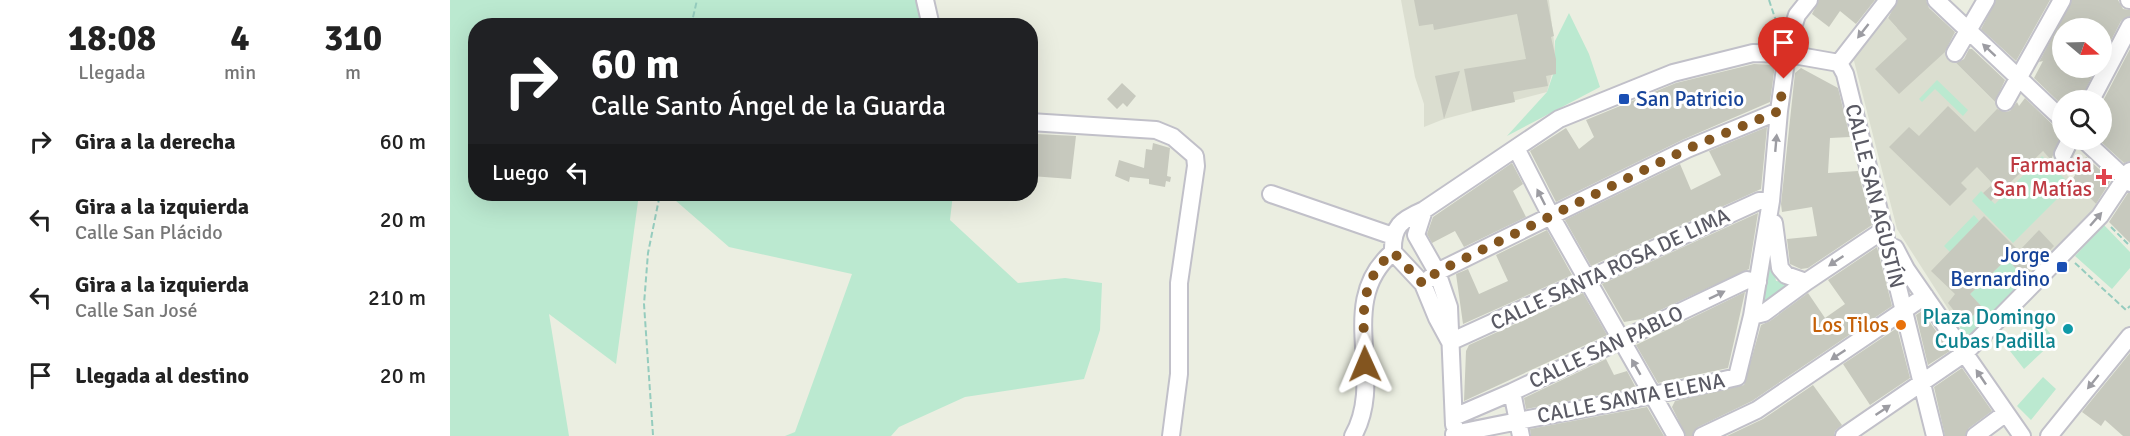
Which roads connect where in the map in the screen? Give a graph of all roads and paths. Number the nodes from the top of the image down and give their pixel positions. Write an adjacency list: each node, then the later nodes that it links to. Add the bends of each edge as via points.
1 (697, 0): 9 (path)
2 (925, 0): 10 (street)
3 (1769, 0): 12 (path, via 1775,18)
4 (1809, 0): 12 (street)
5 (1888, 0): 16 (street, one-way to 16)
6 (1936, 0): 13 (street)
7 (1986, 0): 13 (street)
8 (2062, 0): 17 (street)
9 (693, 18)
10 (929, 18)
11 (2130, 26): 18 (street)
12 (1792, 29): 15 (street)
13 (1968, 31): 14 (street); 17 (street, one-way to 13)
14 (1955, 53)
15 (1788, 54): 16 (street); 21 (street); 23 (street, via 1753,53 1672,73 1559,119)
16 (1839, 63): 32 (street, CALLE SAN AGUSTÍN)
17 (2019, 78): 19 (street); 20 (street)
18 (2096, 90)
19 (2005, 102)
20 (2052, 109)
21 (1779, 111): 28 (street, one-way to 21); 31 (street, via 1687,149)
22 (1038, 123): 58 (street, via 1156,130 1173,137 1195,156 1179,284 1179,374)
23 (1516, 148): 29 (street); 31 (street, one-way to 23)
24 (2096, 150): 25 (street)
25 (2128, 177): 30 (street)
26 (1270, 194): 34 (street)
27 (659, 201): 56 (path, via 648,253 645,304)
28 (1771, 201): 38 (street, CALLE SANTA ROSA DE LIMA, via 1759,201); 39 (street); 40 (street, via 1780,268 1786,276)
29 (1424, 210): 33 (street); 34 (street, via 1403,220)
30 (2100, 216): 35 (path); 36 (street, one-way to 30)
31 (1552, 218): 37 (street); 38 (street)
32 (1885, 229): 40 (street, one-way to 40); 42 (street); 44 (street, CALLE SAN AGUSTÍN)
33 (1416, 235): 34 (street, via 1408,230); 37 (street)
34 (1395, 239): 41 (street); 59 (street, via 1365,295 1365,404)
35 (2130, 246)
36 (2065, 253): 43 (path, via 2126,310); 49 (street)
37 (1437, 272): 41 (street); 48 (street, via 1449,307)
38 (1587, 280): 47 (street); 48 (street, CALLE SANTA ROSA DE LIMA)
39 (1758, 282): 45 (street); 47 (street, CALLE SAN PABLO, one-way to 39, via 1747,280)
40 (1806, 282): 45 (street, via 1764,313)
41 (1423, 284): 48 (street)
42 (1925, 296): 44 (street); 49 (street)
43 (2130, 306)
44 (1903, 311): 50 (street, CALLE SAN AGUSTÍN); 61 (street, one-way to 61, via 1757,410)
45 (1752, 316): 52 (street, CALLE SANTA ELENA, via 1737,377)
46 (2130, 336): 66 (street, one-way to 66)
47 (1621, 340): 51 (street, CALLE SAN PABLO); 52 (street, one-way to 47)
48 (1450, 342): 54 (street)
49 (1965, 352): 50 (street); 53 (street, one-way to 49)
50 (1922, 383): 62 (street, one-way to 50); 63 (street, CALLE SAN AGUSTÍN)
51 (1512, 392): 54 (street, CALLE SAN PABLO); 55 (street)
52 (1653, 396): 55 (street, CALLE SANTA ELENA); 60 (street)
53 (2006, 414): 64 (street); 65 (street)
54 (1454, 417): 57 (street)
55 (1519, 428): 57 (street, CALLE SANTA ELENA)
56 (653, 435)
57 (1454, 435)
58 (1171, 436)
59 (1353, 436)
60 (1676, 436)
61 (1702, 436)
62 (1844, 436)
63 (1935, 436)
64 (1975, 436)
65 (2022, 436)
66 (2049, 436)

